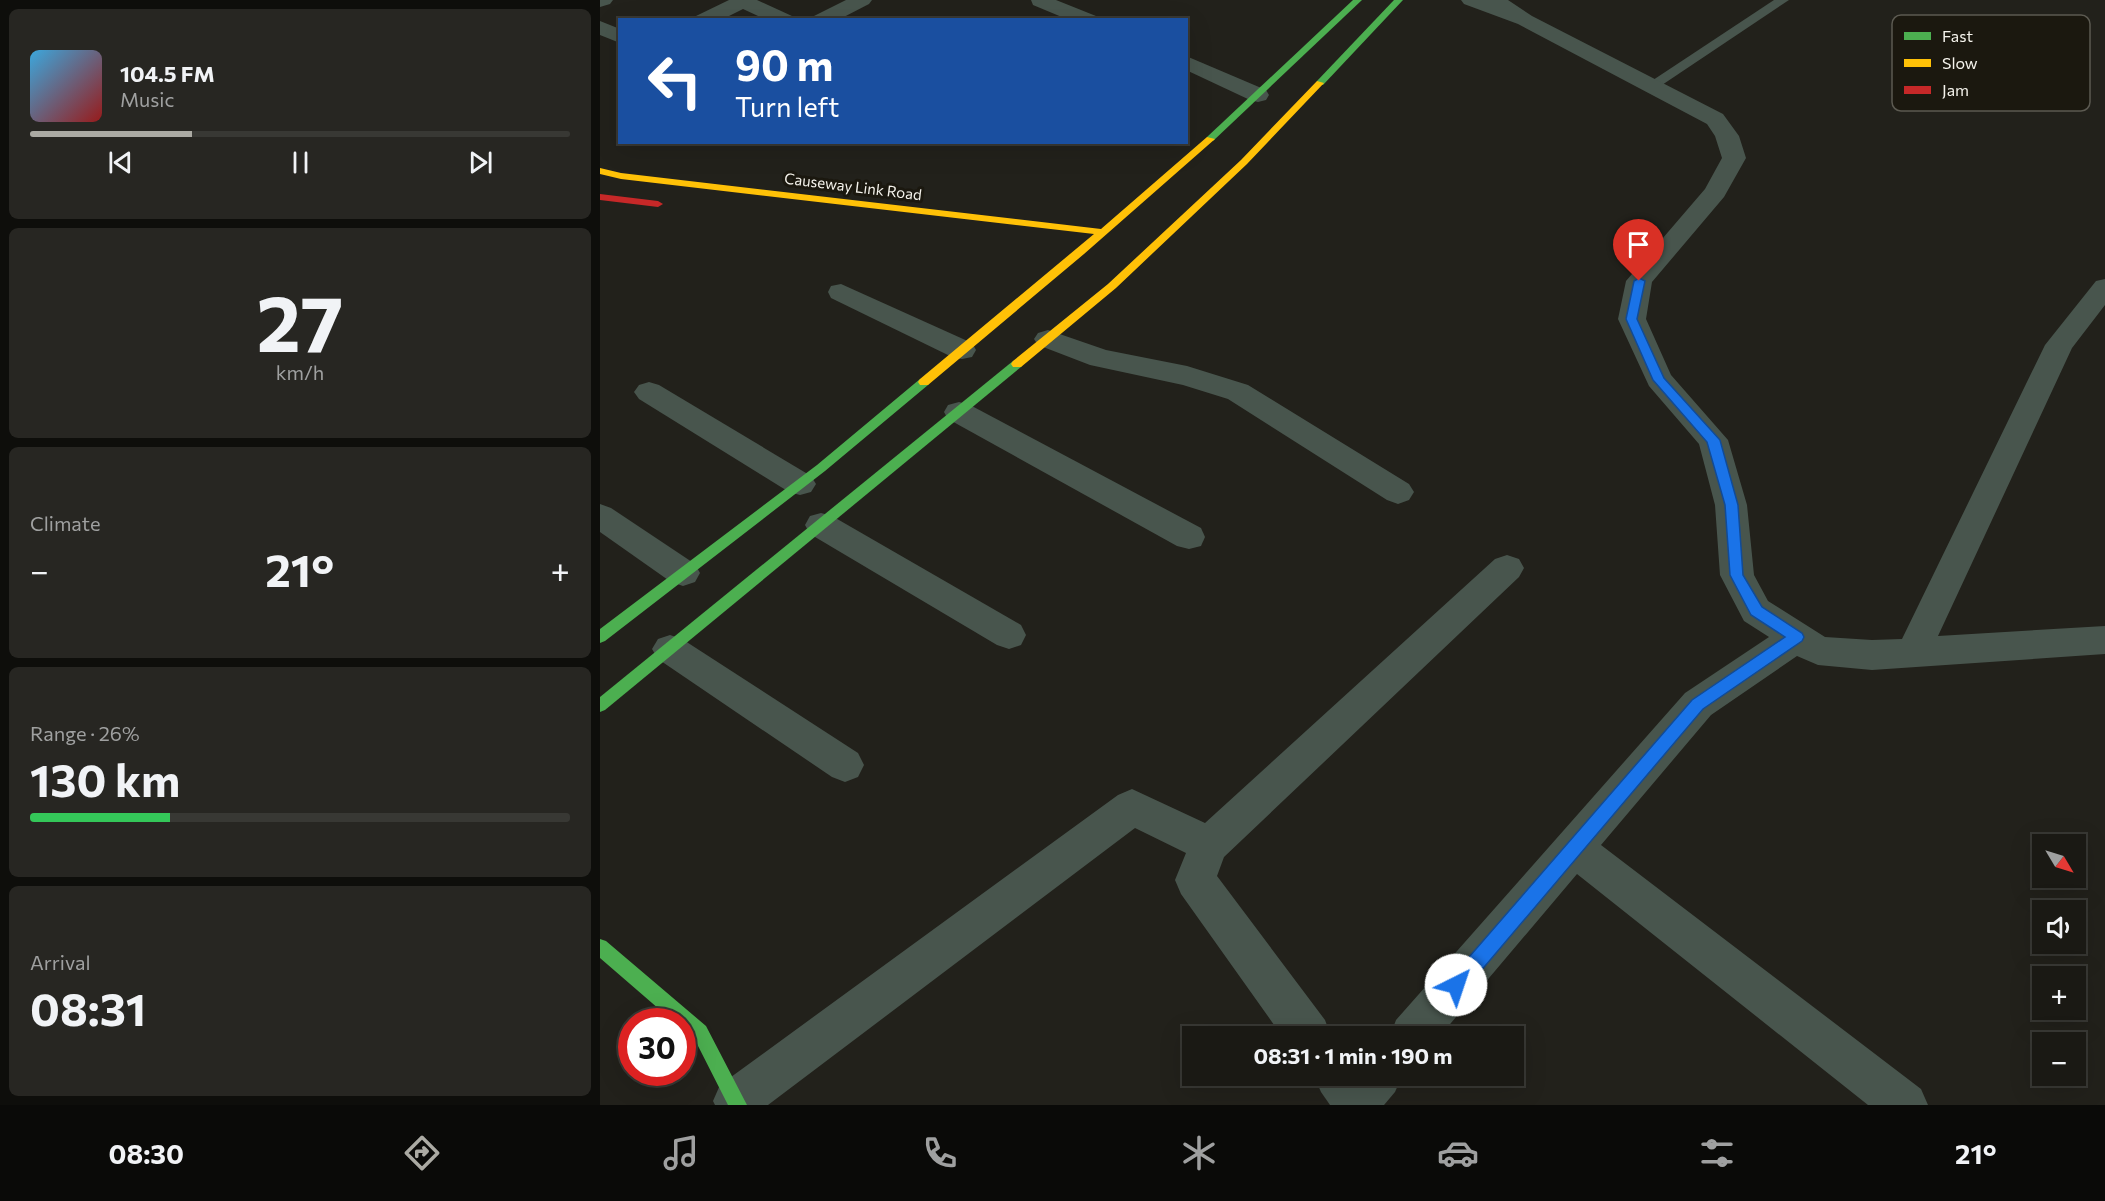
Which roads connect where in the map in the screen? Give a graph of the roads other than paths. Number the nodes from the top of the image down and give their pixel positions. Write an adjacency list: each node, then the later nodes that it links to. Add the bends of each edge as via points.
1 (862, 0): 11 (street)
2 (1358, 0): 18 (main road)
3 (1399, 0): 27 (main road, via 1244,162 1112,286)
4 (1471, 0): 13 (street)
5 (1494, 0): 13 (street)
6 (1783, 0): 17 (lane)
7 (743, 1): 9 (street); 10 (street)
8 (1040, 1): 12 (street)
9 (707, 18)
10 (781, 18)
11 (825, 18)
12 (1084, 18)
13 (1525, 20): 17 (street)
14 (600, 27): 15 (street)
15 (618, 36)
16 (1188, 63): 18 (street)
17 (1651, 86): 40 (street, via 1715,119 1727,136 1734,158 1715,192 1639,281 1632,319 1659,380 1713,440 1731,505 1737,575 1756,611)
18 (1258, 95): 22 (main road)
19 (600, 171): 22 (main road, Causeway Link Road)
20 (600, 197): 21 (main road)
21 (670, 205)
22 (1103, 232): 24 (main road)
23 (1057, 250): 24 (main road)
24 (1080, 252): 28 (main road)
25 (2105, 287): 43 (street, via 2059,345)
26 (842, 292): 28 (street)
27 (1048, 339): 30 (main road); 32 (street, via 1100,358 1199,378 1238,392)
28 (962, 350): 31 (main road)
29 (649, 392): 31 (street)
30 (958, 412): 34 (main road); 35 (street)
31 (800, 483): 37 (main road)
32 (1398, 492)
33 (600, 516): 37 (street)
34 (821, 525): 38 (street); 42 (main road)
35 (1189, 537)
36 (1508, 568): 46 (street)
37 (683, 573): 39 (main road)
38 (1009, 635)
39 (600, 637)
40 (1797, 637): 43 (street, via 1818,651); 47 (street, via 1698,704)
41 (2105, 640): 43 (street)
42 (670, 649): 44 (main road); 45 (street)
43 (1913, 653)
44 (600, 706)
45 (845, 765)
46 (1209, 845): 49 (street, via 1195,880); 51 (street, via 1132,807)
47 (1574, 848): 50 (street); 52 (street)
48 (600, 947): 51 (main road, via 700,1032)
49 (1302, 1026)
50 (1421, 1026)
51 (737, 1103)
52 (1905, 1105)

